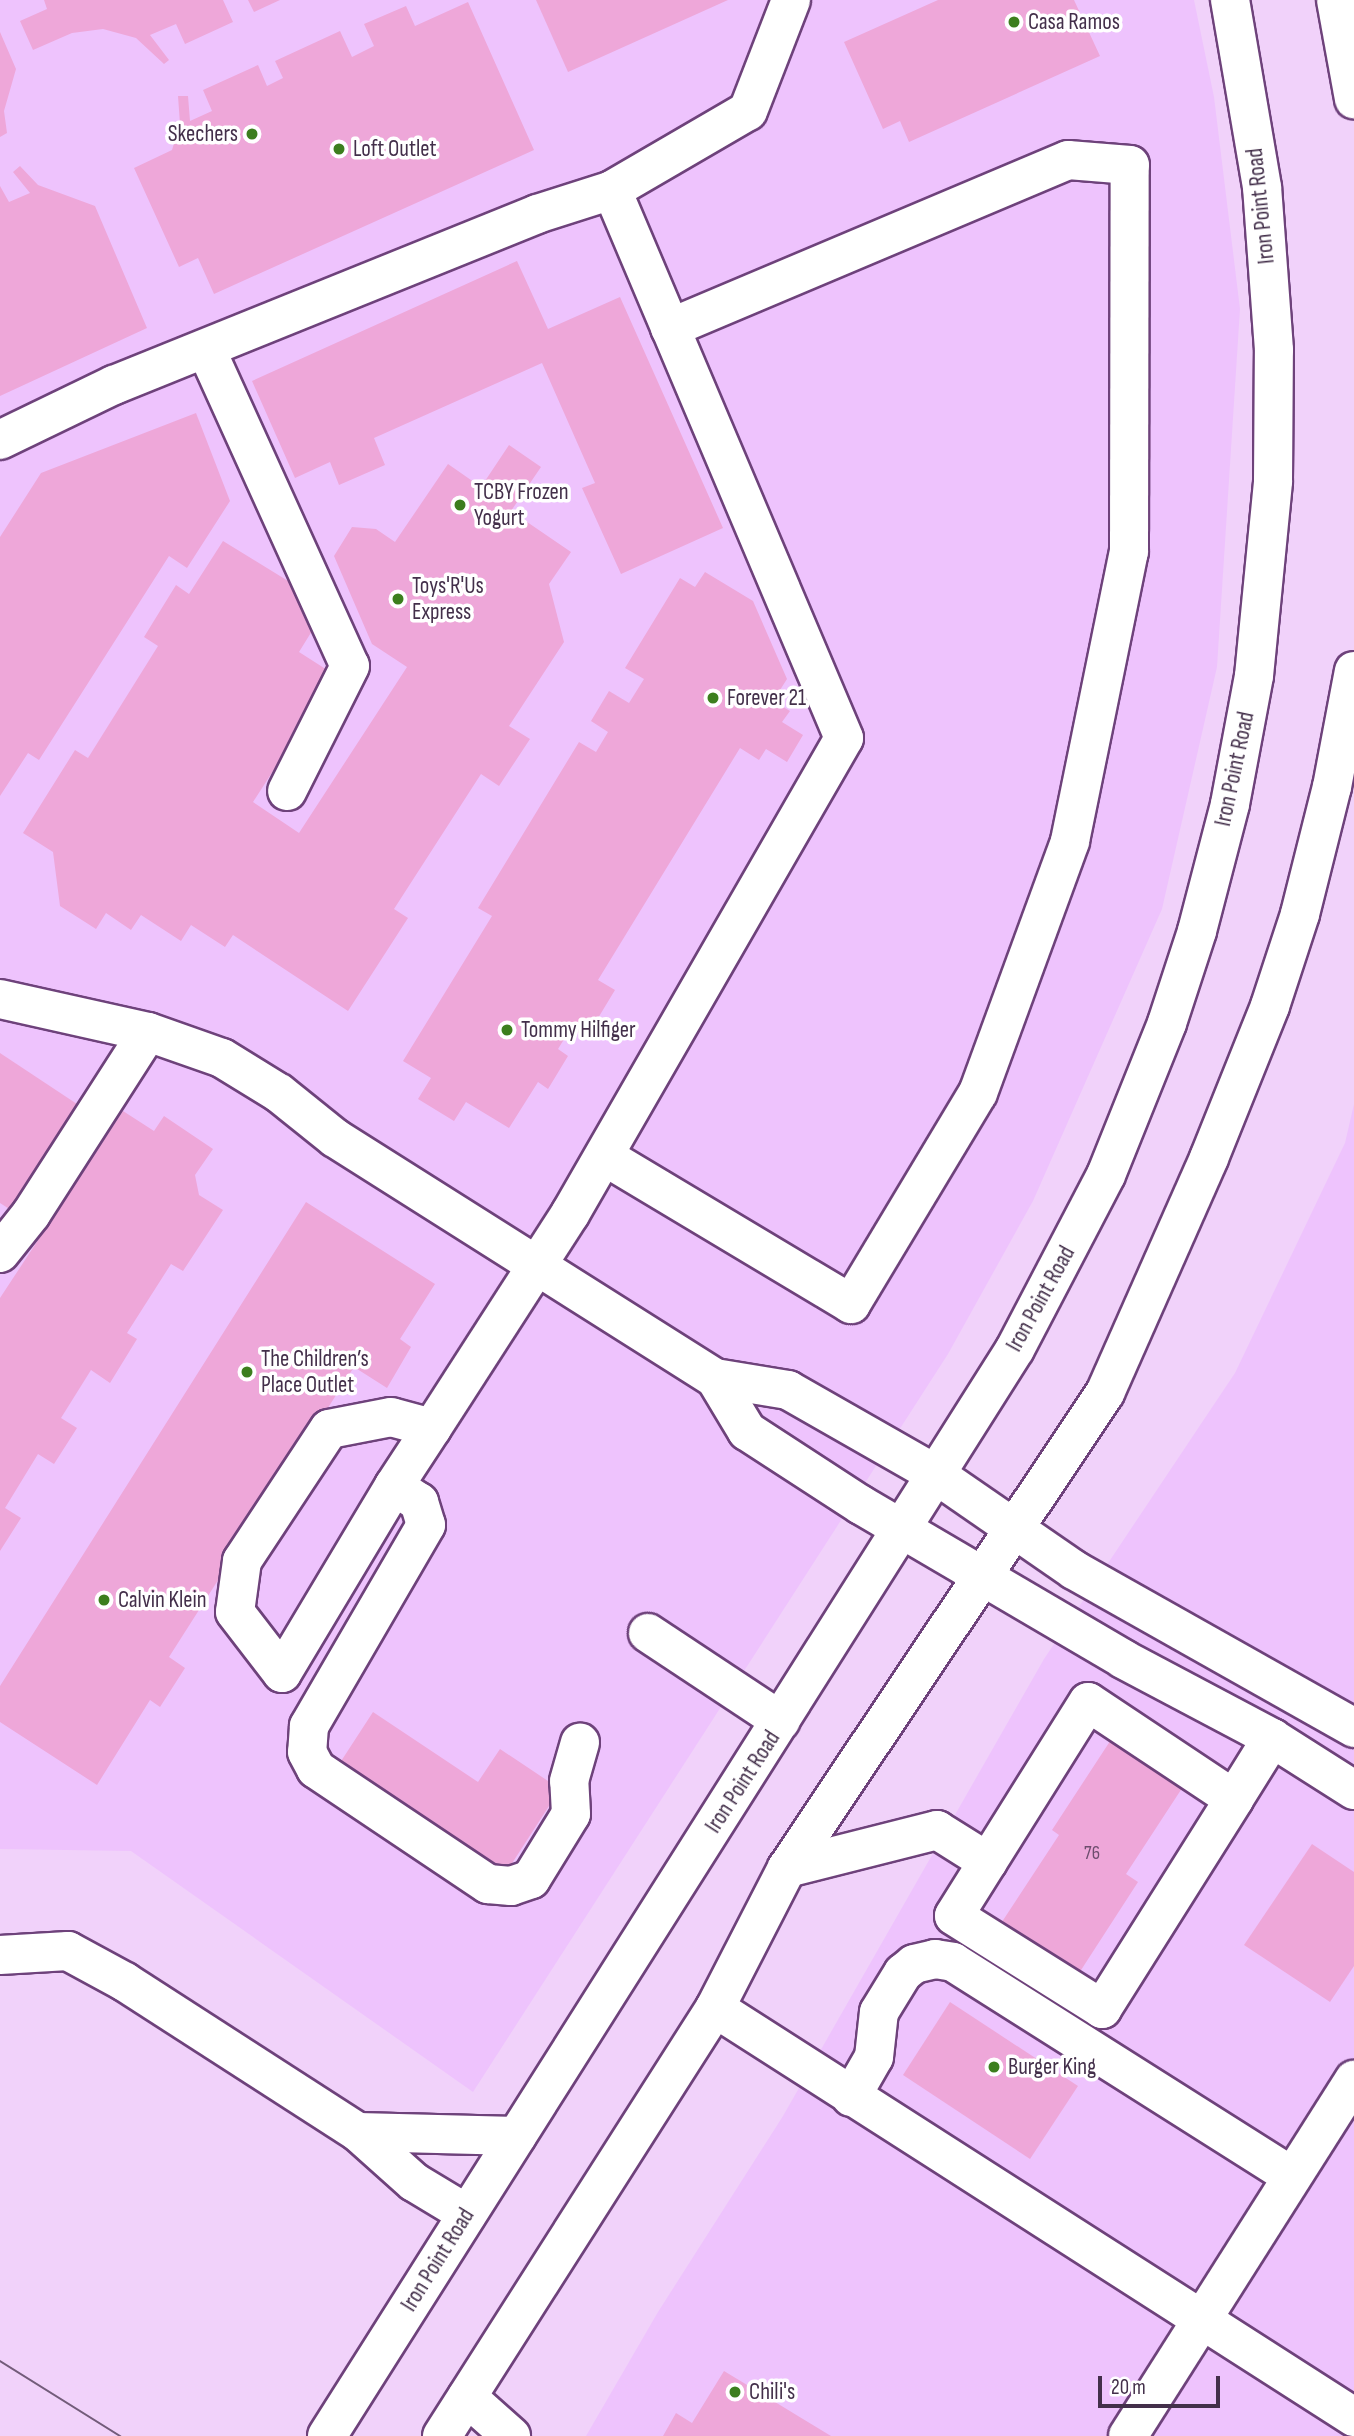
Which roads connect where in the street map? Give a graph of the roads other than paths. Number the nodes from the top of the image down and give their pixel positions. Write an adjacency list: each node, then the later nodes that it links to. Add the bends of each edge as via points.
1 (791, 0): 5 (main road, via 748,111)
2 (1230, 0): 18 (main road, Iron Point Road, via 1262,187 1274,363 1266,578 1254,676 1230,804 1171,1010 1106,1175 1015,1349)
3 (1336, 0): 4 (main road)
4 (1354, 99)
5 (612, 190): 6 (main road); 7 (main road, via 537,214)
6 (670, 328): 13 (main road, via 844,738); 13 (main road, via 1068,160 1130,164 1129,552 1070,841 978,1093 851,1304)
7 (206, 349): 8 (main road, via 103,390); 10 (main road, via 350,666)
8 (0, 440)
9 (1354, 671): 20 (main road, via 1320,838 1265,1019 1105,1393)
10 (287, 791)
11 (0, 999): 12 (main road)
12 (148, 1032): 14 (main road, via 31,1214); 15 (main road, via 222,1058 279,1093 335,1138)
13 (604, 1156): 15 (main road)
14 (0, 1253)
15 (537, 1265): 16 (main road); 17 (main road)
16 (715, 1378): 18 (main road, via 788,1390); 21 (main road, via 747,1431)
17 (432, 1428): 19 (main road); 19 (main road, via 391,1417 329,1429 242,1561 234,1612 282,1673)
18 (934, 1474): 20 (main road); 21 (main road, Iron Point Road)
19 (394, 1486): 27 (main road, via 419,1502 426,1525 309,1726 307,1752 316,1769 488,1884 511,1886 531,1879 571,1814 569,1781)
20 (1013, 1527): 22 (main road); 25 (main road, via 1074,1570)
21 (902, 1529): 22 (main road); 24 (main road, Iron Point Road)
22 (981, 1573): 26 (main road, via 1123,1659); 31 (main road)
23 (649, 1633): 24 (main road)
24 (782, 1721): 37 (main road, Iron Point Road)
25 (1354, 1728)
26 (1272, 1738): 28 (main road); 29 (main road)
27 (580, 1743)
28 (1354, 1790)
29 (1234, 1799): 30 (main road, via 1088,1702); 30 (main road, via 1102,2010 954,1916)
30 (988, 1862): 31 (main road, via 937,1830)
31 (788, 1868): 33 (main road)
32 (0, 1955): 36 (main road, via 68,1951 125,1982)
33 (715, 2008): 35 (main road); 41 (main road)
34 (1354, 2080): 38 (main road)
35 (851, 2097): 38 (main road, via 874,2057 879,2012 902,1973 914,1964 935,1959 953,1962); 40 (main road)
36 (358, 2132): 37 (main road); 39 (main road, via 414,2182)
37 (517, 2136): 39 (main road, Iron Point Road)
38 (1290, 2175): 40 (main road)
39 (467, 2214): 43 (main road, Iron Point Road)
40 (1203, 2322): 42 (main road); 46 (main road)
41 (467, 2398): 44 (main road); 45 (main road)
42 (1354, 2417)
43 (327, 2436)
44 (442, 2436)
45 (511, 2436)
46 (1128, 2436)

